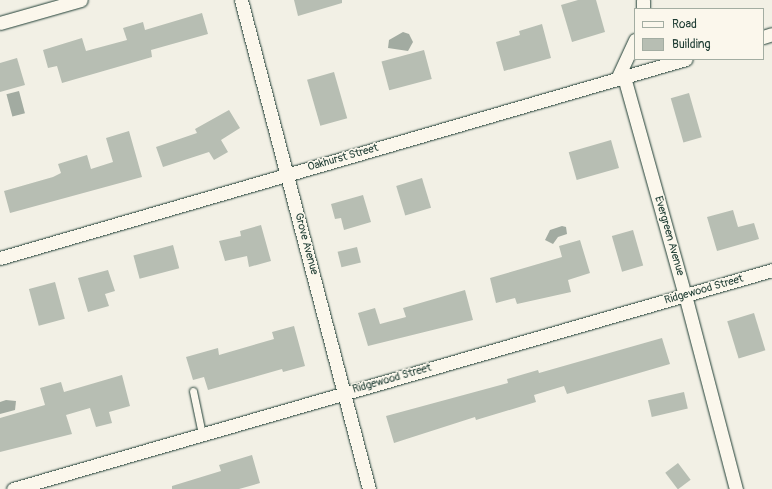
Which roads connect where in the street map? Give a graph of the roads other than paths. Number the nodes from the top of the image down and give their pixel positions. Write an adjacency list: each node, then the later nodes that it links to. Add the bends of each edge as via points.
1 (81, 0): 3 (street)
2 (241, 0): 7 (street, Grove Avenue)
3 (0, 23)
4 (634, 43): 6 (street)
5 (683, 60): 6 (street, Oakhurst Street)
6 (621, 78): 7 (street, Oakhurst Street); 10 (street, Evergreen Avenue)
7 (287, 174): 8 (street, Oakhurst Street); 12 (street, Grove Avenue)
8 (0, 258)
9 (772, 270): 10 (street, Ridgewood Street)
10 (685, 295): 12 (street, Ridgewood Street); 16 (street, Evergreen Avenue)
11 (193, 391): 13 (lane)
12 (344, 392): 13 (street, Ridgewood Street); 15 (street, Grove Avenue)
13 (202, 434): 14 (street, Ridgewood Street)
14 (13, 489)
15 (369, 489)
16 (736, 489)

